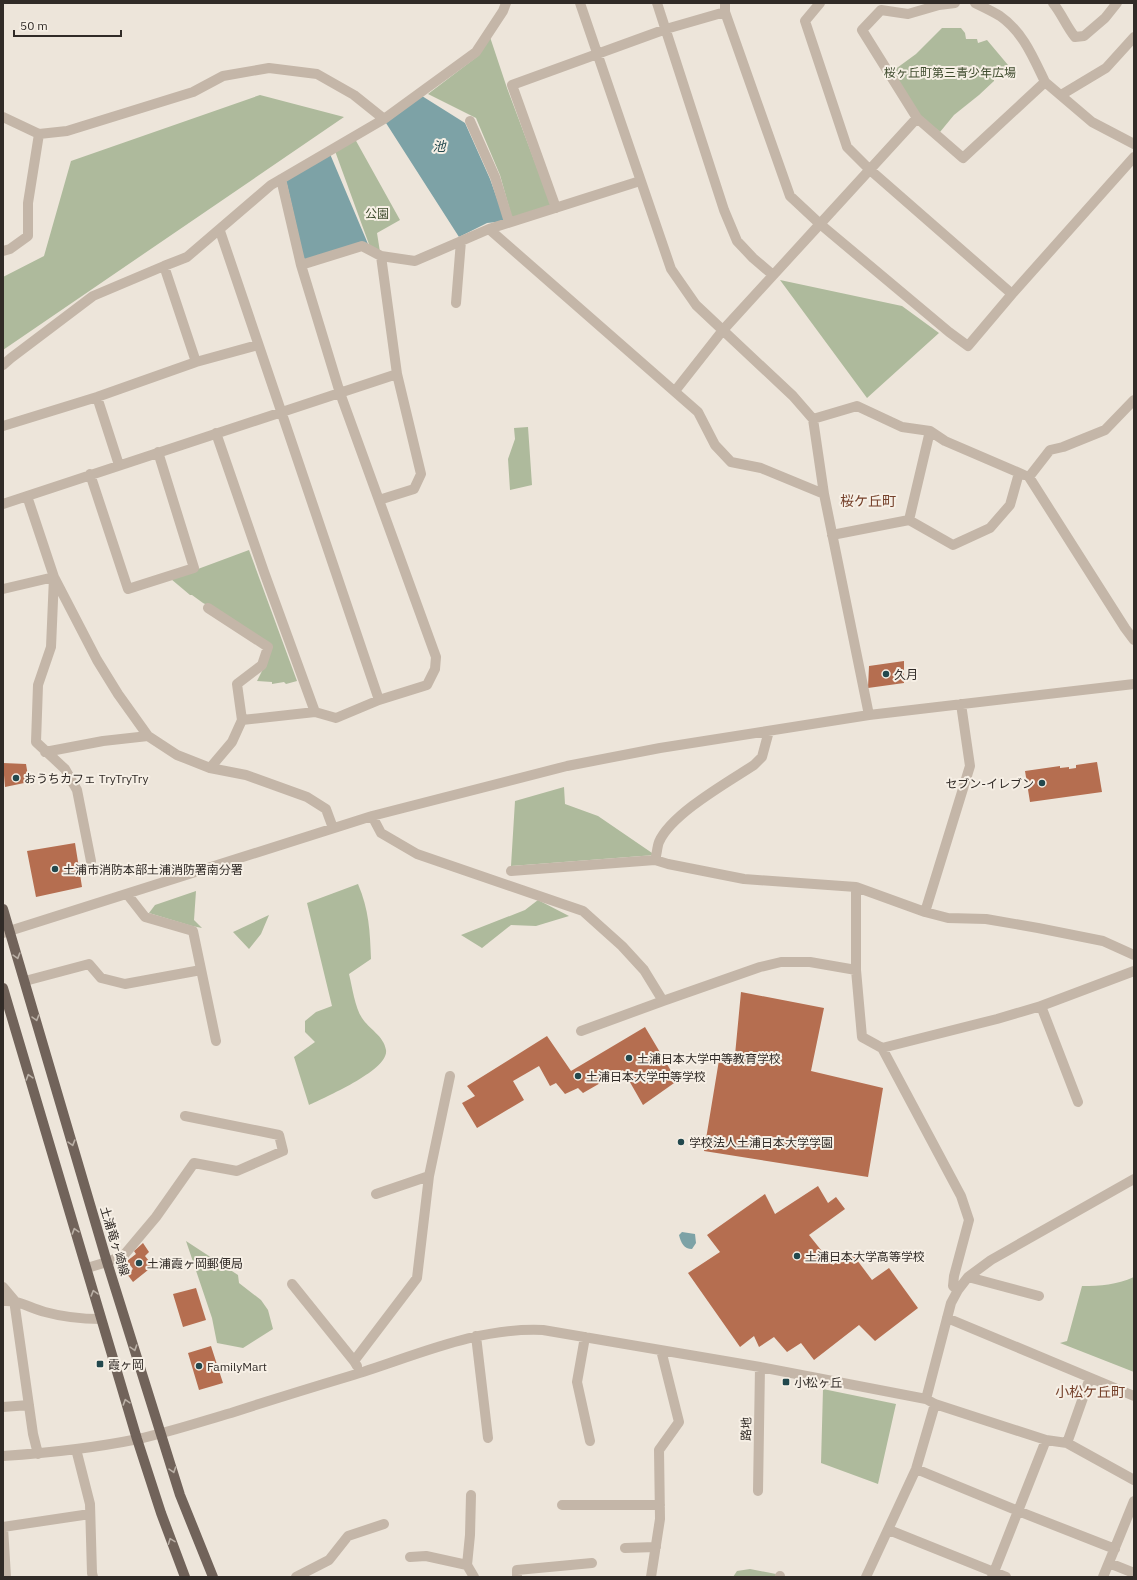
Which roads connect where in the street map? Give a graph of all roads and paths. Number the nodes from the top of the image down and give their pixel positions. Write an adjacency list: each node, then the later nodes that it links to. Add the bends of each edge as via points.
1 (506, 3): 18 (street, via 476,52)
2 (580, 3): 13 (street)
3 (657, 3): 11 (street)
4 (820, 3): 23 (street, via 806,21 847,147)
5 (955, 3): 9 (street)
6 (975, 3): 14 (street, via 999,15 1015,28)
7 (1053, 3): 8 (street, via 1075,37 1084,36 1105,18)
8 (1117, 3)
9 (938, 4): 17 (street, via 908,14 880,10 862,30)
10 (725, 7): 11 (street); 28 (street, via 790,196)
11 (666, 29): 13 (street); 36 (street, via 724,210 737,241)
12 (1134, 37): 15 (street, via 1106,68)
13 (597, 53): 25 (street); 26 (street, via 512,85)
14 (1045, 82): 15 (street); 17 (street, via 964,158)
15 (1061, 95): 21 (street, via 1092,122)
16 (3, 117): 20 (street)
17 (917, 118): 23 (street)
18 (384, 119): 20 (street, via 354,95 317,74 268,68 223,76 193,92 67,132); 24 (street)
19 (470, 121): 27 (street, via 495,177)
20 (39, 134): 32 (street, via 28,203 28,236)
21 (1134, 144)
22 (1134, 157): 37 (street)
23 (869, 169): 28 (street); 37 (street)
24 (281, 179): 30 (street); 34 (street)
25 (640, 181): 26 (street); 39 (street, via 671,269 696,305)
26 (556, 208): 27 (street)
27 (509, 222): 29 (street)
28 (820, 224): 36 (street); 37 (street, via 968,346)
29 (489, 229): 31 (street); 44 (street)
30 (220, 230): 35 (street, via 187,257); 40 (street)
31 (461, 241): 33 (street, via 415,261); 38 (street)
32 (3, 251)
33 (381, 256): 34 (street, via 362,246); 43 (street)
34 (301, 265): 45 (street)
35 (164, 266): 41 (street); 42 (street, via 93,296)
36 (773, 275): 39 (street)
37 (1012, 294)
38 (456, 303)
39 (723, 330): 44 (street); 49 (street, via 793,396)
40 (258, 345): 41 (street); 48 (street)
41 (196, 362): 46 (street)
42 (3, 365)
43 (397, 374): 45 (street); 60 (street, via 421,474 414,489)
44 (674, 391): 58 (street, via 698,412 715,445 732,462 761,468)
45 (340, 393): 48 (street); 60 (street)
46 (97, 397): 50 (street); 54 (street)
47 (1134, 400): 57 (street, via 1105,430 1050,450)
48 (280, 412): 52 (street); 69 (street)
49 (813, 419): 51 (street, via 857,406 902,427); 58 (street)
50 (3, 426)
51 (930, 431): 55 (street, via 945,441); 62 (street)
52 (216, 433): 53 (street); 71 (street)
53 (158, 452): 54 (street); 56 (street, via 194,568 128,589)
54 (119, 465): 56 (street)
55 (1019, 473): 57 (street); 62 (street, via 1010,505 990,528 953,545)
56 (90, 474): 59 (street)
57 (1029, 477): 67 (street)
58 (824, 494): 63 (street)
59 (27, 496): 61 (street); 64 (street)
60 (380, 500): 69 (street, via 436,657 435,669 427,685)
61 (3, 504)
62 (908, 520): 63 (street)
63 (832, 535): 72 (street)
64 (54, 577): 65 (street); 75 (street, via 98,660); 76 (street, via 51,647 38,685 36,742)
65 (3, 590)
66 (208, 608): 73 (street, via 268,647 262,665 237,684)
67 (1134, 640)
68 (1134, 684): 70 (street)
69 (379, 700): 71 (street, via 336,718)
70 (962, 704): 72 (street); 86 (street, via 970,766)
71 (315, 712): 73 (street)
72 (869, 715): 74 (street)
73 (242, 720): 77 (street, via 232,742)
74 (769, 731): 78 (street, via 567,766); 80 (street, via 762,757 671,824 659,842)
75 (148, 736): 76 (street, via 102,741); 77 (street, via 177,755)
76 (45, 752): 81 (street, via 65,769 77,790)
77 (210, 768): 79 (street, via 246,775 307,797 326,809)
78 (372, 816): 79 (street); 94 (street, via 381,833 417,854 583,911 644,970)
79 (333, 828): 84 (street)
80 (655, 860): 82 (street); 83 (street, via 744,879)
81 (91, 861)
82 (511, 871)
83 (856, 887): 86 (street); 90 (street)
84 (127, 894): 87 (street); 89 (street, via 145,917 193,931)
85 (3, 909): 87 (main road, 土浦竜ヶ崎線)
86 (925, 912): 88 (street, via 948,918 986,919 1103,941)
87 (6, 932): 92 (main road, 土浦竜ヶ崎線, one-way to 92)
88 (1134, 955)
89 (201, 970): 92 (street, via 125,984 101,978 90,964); 97 (street)
90 (856, 970): 94 (street, via 810,962 781,962); 98 (street, via 862,1037)
91 (1134, 971): 95 (street)
92 (25, 981): 105 (main road, 土浦竜ヶ崎線, one-way to 105)
93 (3, 988): 106 (main road, one-way to 93)
94 (663, 1001): 96 (street)
95 (1041, 1006): 98 (street); 100 (street)
96 (581, 1031)
97 (216, 1041)
98 (882, 1048): 110 (street, via 961,1196 969,1220 954,1276 953,1286)
99 (450, 1076): 102 (street)
100 (1078, 1102)
101 (185, 1116): 105 (street, via 279,1135 283,1151 238,1171 194,1163 156,1217 124,1255)
102 (429, 1176): 104 (street); 119 (street, via 417,1278)
103 (1134, 1179): 107 (street, via 991,1260)
104 (376, 1194)
105 (107, 1262): 106 (street); 127 (main road, 土浦竜ヶ崎線, one-way to 127)
106 (87, 1268): 114 (main road, one-way to 106)
107 (968, 1277): 110 (street); 111 (street)
108 (292, 1284): 119 (street)
109 (3, 1287): 112 (street)
110 (958, 1290): 115 (street)
111 (1039, 1296)
112 (14, 1300): 113 (street); 114 (street, via 45,1312 83,1319); 125 (street)
113 (3, 1301)
114 (101, 1318): 129 (main road, one-way to 114)
115 (947, 1318): 122 (street); 124 (street)
116 (476, 1336): 117 (street, via 497,1332 543,1330); 121 (street); 128 (street)
117 (585, 1337): 118 (street); 131 (street, via 577,1382)
118 (661, 1350): 120 (street); 142 (street, via 679,1422 659,1450)
119 (354, 1361): 121 (street)
120 (760, 1367): 124 (street); 138 (street, 路地)
121 (360, 1373): 127 (street)
122 (1090, 1378): 123 (street); 132 (street)
123 (1134, 1396)
124 (930, 1402): 130 (street); 136 (street)
125 (29, 1405): 126 (street); 134 (street)
126 (3, 1407)
127 (161, 1433): 129 (street); 160 (main road, 土浦竜ヶ崎線, one-way to 160, via 180,1494)
128 (488, 1438)
129 (138, 1439): 133 (street); 159 (main road, one-way to 129, via 161,1513)
130 (1046, 1440): 132 (street); 143 (street)
131 (590, 1441)
132 (1066, 1444): 137 (street)
133 (76, 1449): 134 (street); 144 (street, via 90,1504)
134 (38, 1454): 135 (street)
135 (3, 1456)
136 (916, 1469): 143 (street); 147 (street)
137 (1134, 1480)
138 (758, 1491)
139 (470, 1495): 154 (street, via 470,1535)
140 (1134, 1501): 150 (street)
141 (562, 1505): 142 (street)
142 (660, 1505): 148 (street)
143 (1018, 1511): 150 (street); 156 (street)
144 (90, 1514): 146 (street); 158 (street)
145 (384, 1524): 161 (street, via 348,1536 329,1560)
146 (3, 1527): 157 (street)
147 (889, 1530): 156 (street); 165 (street)
148 (656, 1547): 149 (street); 164 (street)
149 (625, 1548)
150 (1115, 1549): 153 (street)
151 (410, 1557): 154 (street, via 426,1556)
152 (592, 1563): 163 (street, via 517,1570)
153 (1109, 1563): 155 (street); 167 (street)
154 (466, 1565): 162 (street)
155 (1134, 1573)
156 (993, 1574): 166 (street)
157 (6, 1577)
158 (94, 1577)
159 (185, 1577)
160 (213, 1577)
161 (296, 1577)
162 (474, 1577)
163 (517, 1577)
164 (651, 1577)
165 (866, 1577)
166 (1006, 1577)
167 (1104, 1577)

